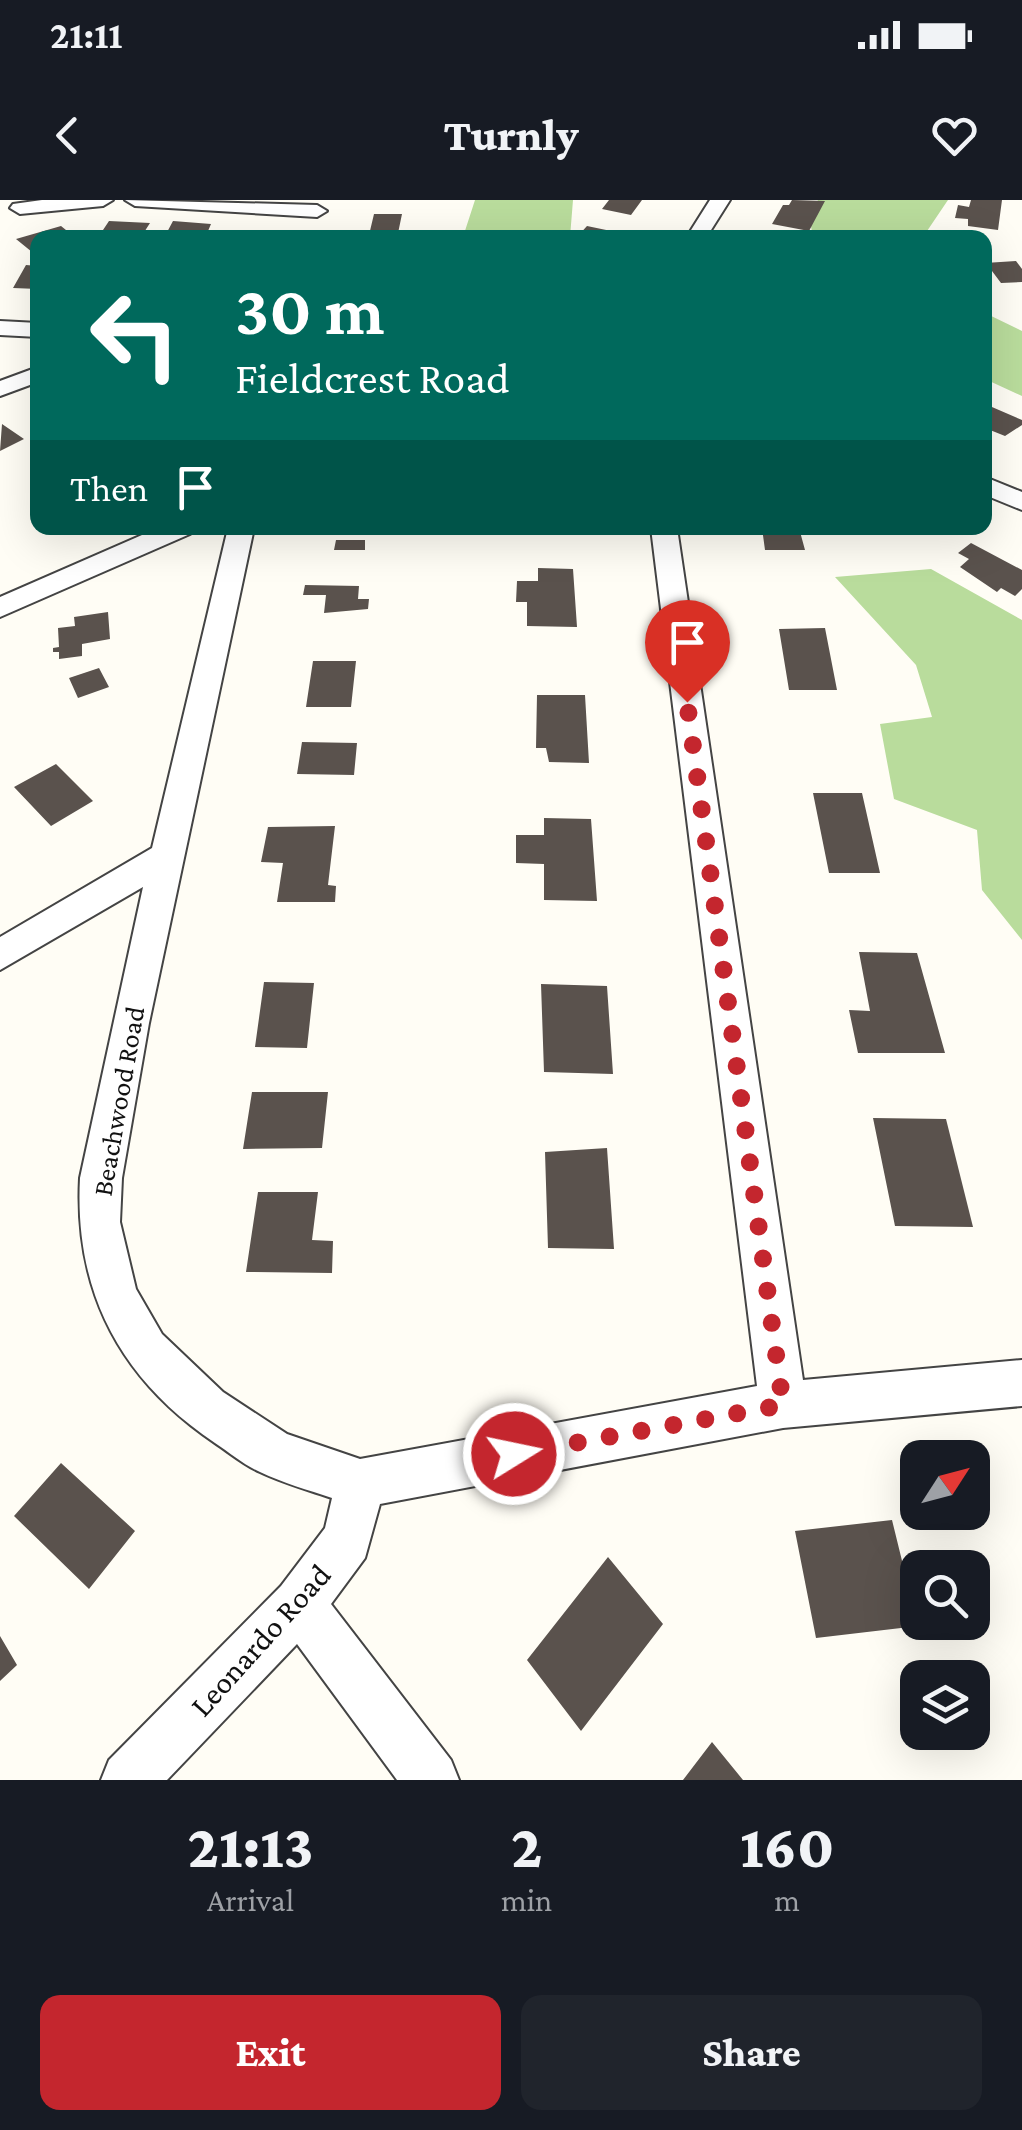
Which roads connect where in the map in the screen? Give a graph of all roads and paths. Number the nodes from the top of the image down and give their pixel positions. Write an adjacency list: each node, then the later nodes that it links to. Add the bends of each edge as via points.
1 (104, 200): 5 (street)
2 (134, 200): 4 (street)
3 (720, 200): 6 (street)
4 (318, 206)
5 (20, 208)
6 (701, 230)
7 (0, 328): 8 (street)
8 (30, 330)
9 (30, 377): 10 (street)
10 (0, 390)
11 (992, 487): 12 (street)
12 (1022, 502)
13 (164, 535): 16 (street)
14 (239, 535): 17 (street, Beachwood Road)
15 (665, 535): 20 (street)
16 (0, 608)
17 (168, 856): 18 (street); 21 (street, Beachwood Road, via 101,1178 99,1222 115,1296 146,1350 206,1409 274,1454)
18 (0, 955)
19 (1022, 1383): 20 (street, Beachwood Road)
20 (783, 1405): 21 (street, Beachwood Road)
21 (360, 1483): 22 (street, Leonardo Road, via 347,1540)
22 (300, 1604): 23 (street, Leonardo Road); 24 (street)
23 (129, 1780)
24 (431, 1780)

